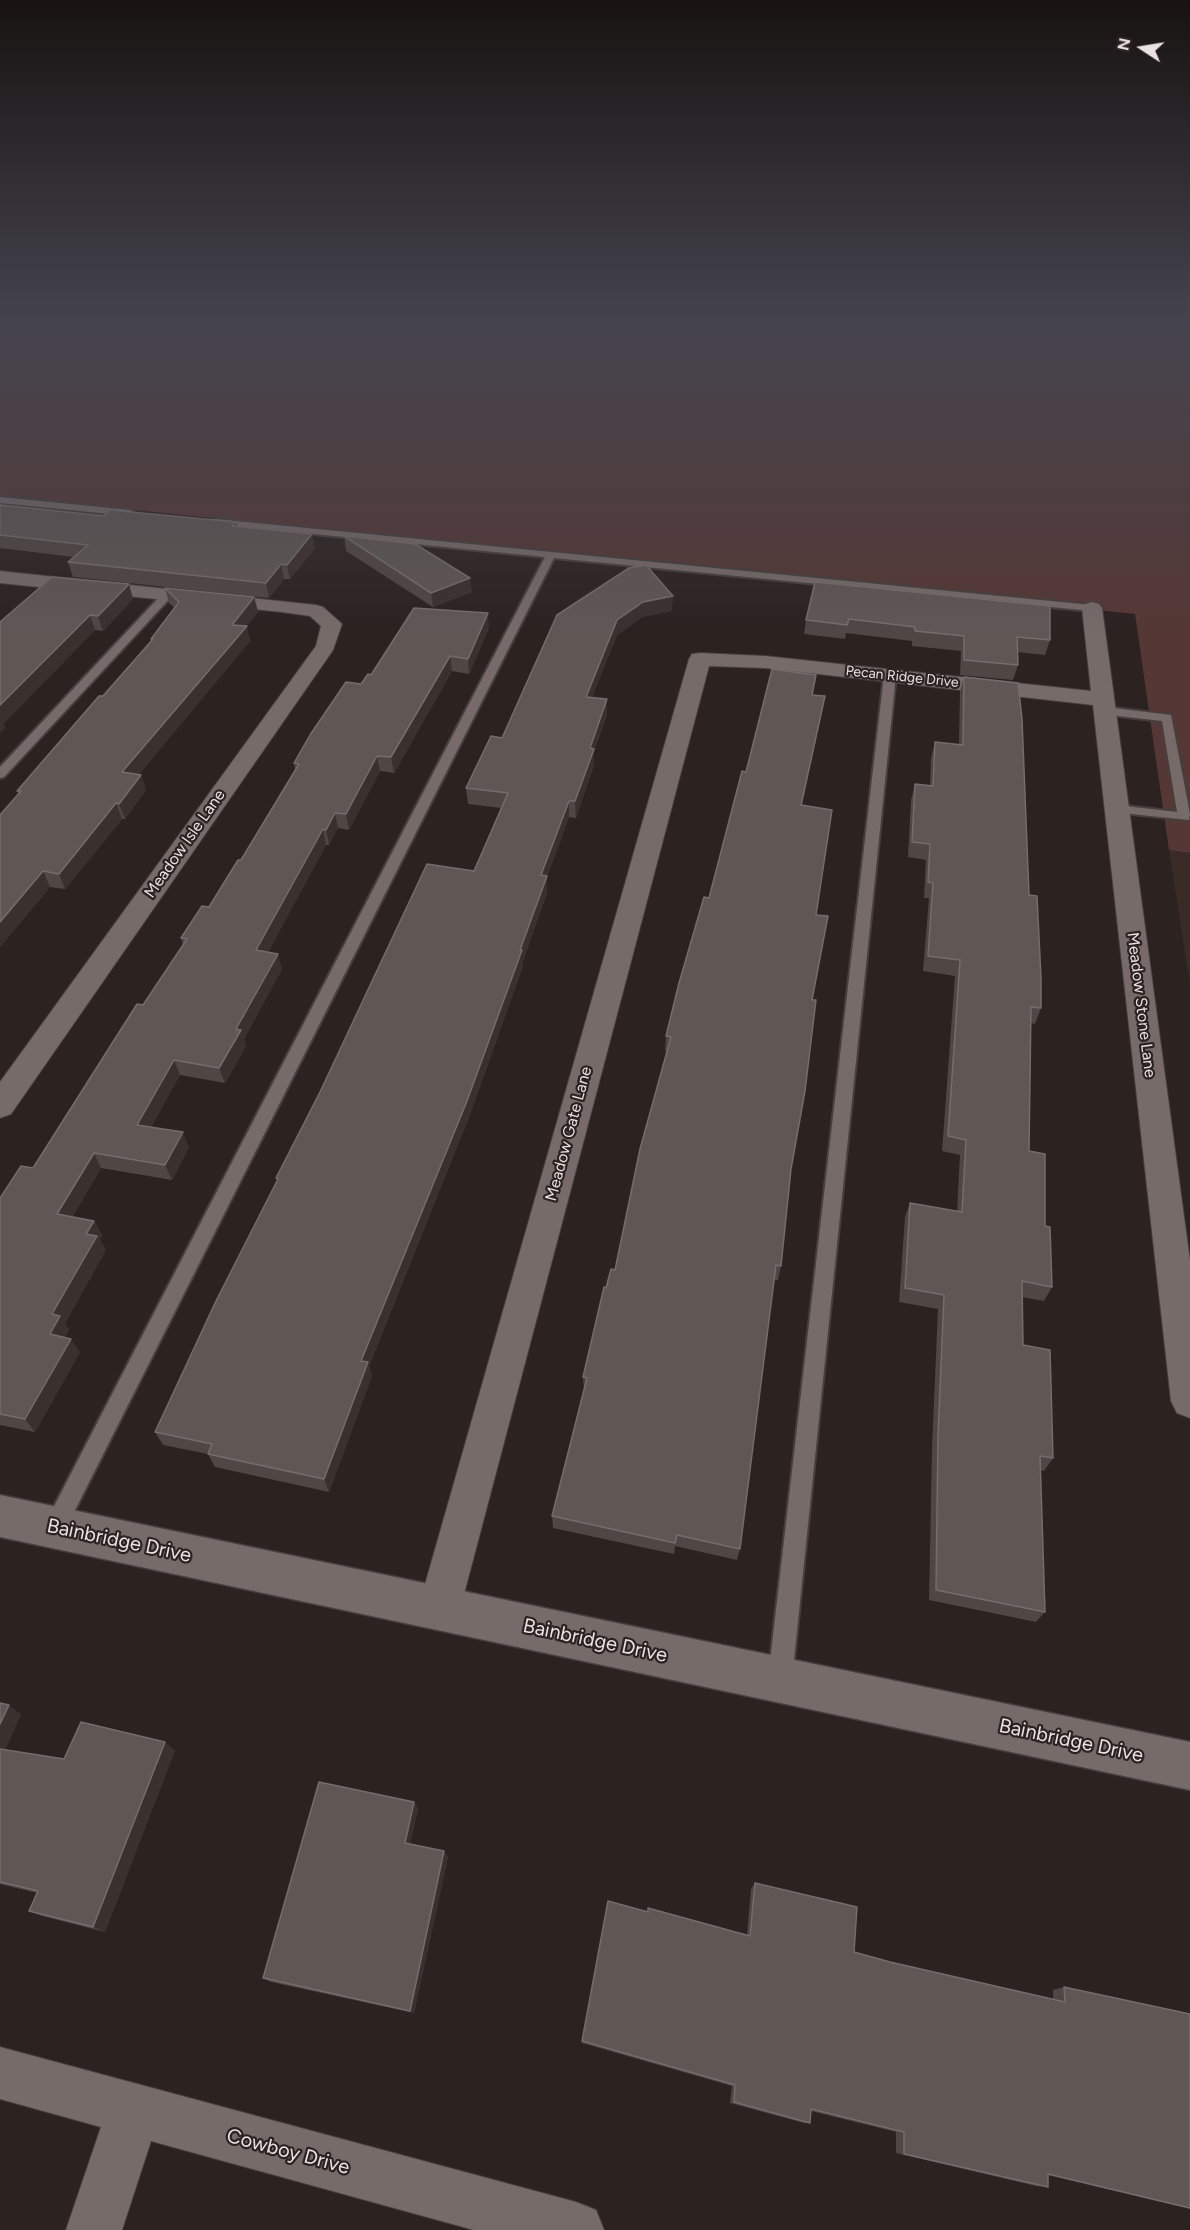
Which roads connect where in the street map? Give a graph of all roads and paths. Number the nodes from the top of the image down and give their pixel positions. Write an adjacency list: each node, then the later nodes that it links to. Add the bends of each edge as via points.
1 (0, 500): 2 (lane)
2 (141, 514)
3 (199, 520): 4 (lane)
4 (551, 555): 7 (lane); 17 (lane)
5 (1, 578): 6 (street)
6 (168, 594): 11 (lane); 13 (street, Meadow Isle Lane, via 316,611 332,624 326,646)
7 (1092, 609): 10 (street, Meadow Stone Lane)
8 (700, 659): 9 (street, Pecan Ridge Drive); 18 (street, Meadow Gate Lane)
9 (890, 675): 10 (street, Pecan Ridge Drive); 19 (lane)
10 (1104, 705): 12 (street, Meadow Stone Lane); 12 (lane, via 1167,718 1184,817)
11 (0, 774)
12 (1117, 809): 14 (street, Meadow Stone Lane)
13 (0, 1106)
14 (1181, 1250): 15 (street, Meadow Stone Lane)
15 (1190, 1401)
16 (0, 1516): 17 (street, Bainbridge Drive)
17 (54, 1528): 18 (street, Bainbridge Drive)
18 (439, 1609): 19 (street, Bainbridge Drive)
19 (780, 1680): 20 (street, Bainbridge Drive)
20 (1190, 1766)
21 (0, 2073): 22 (street, Cowboy Drive)
22 (134, 2110): 23 (street); 24 (street, Cowboy Drive)
23 (94, 2230)
24 (576, 2230)

